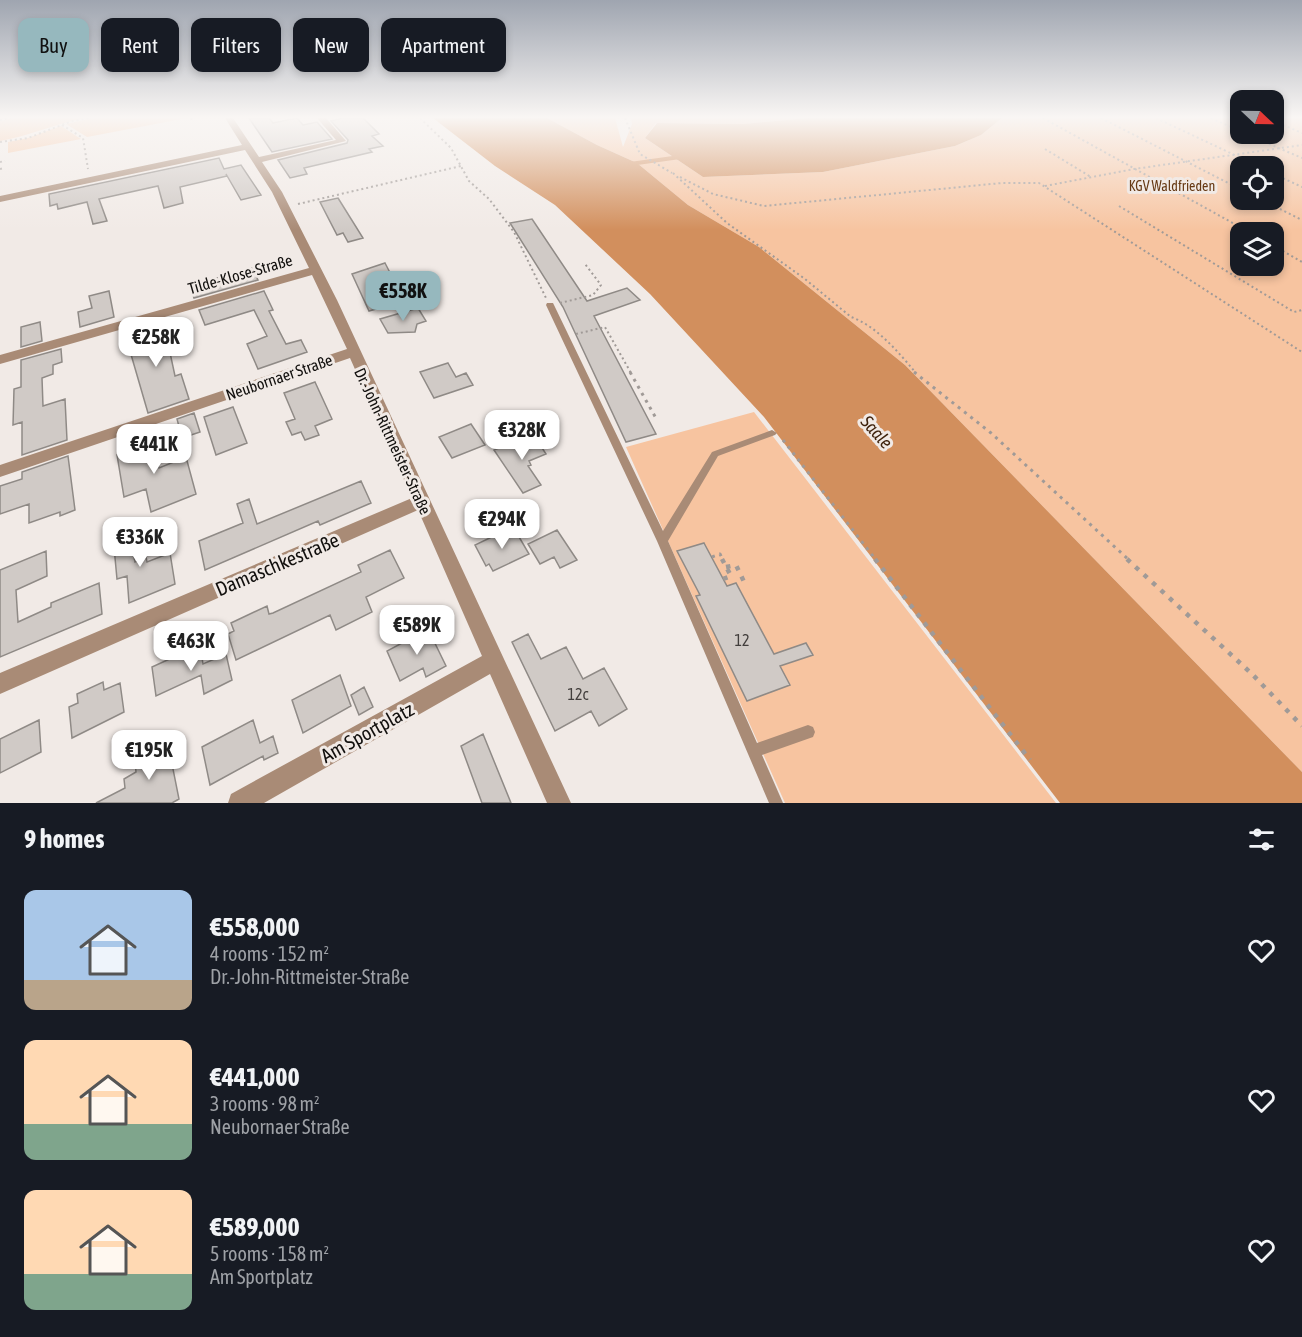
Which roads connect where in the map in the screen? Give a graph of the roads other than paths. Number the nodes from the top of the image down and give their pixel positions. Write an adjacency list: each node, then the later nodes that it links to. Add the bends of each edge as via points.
1 (207, 155): 5 (street)
2 (252, 155): 4 (street, Dr.-John-Rittmeister-Straße)
3 (280, 155): 4 (street)
4 (256, 161): 6 (street, Dr.-John-Rittmeister-Straße)
5 (0, 199)
6 (315, 270): 8 (street, Dr.-John-Rittmeister-Straße); 9 (street, Tilde-Klose-Straße)
7 (550, 305): 13 (lane)
8 (352, 352): 11 (street, Neubornaer Straße); 12 (street, Dr.-John-Rittmeister-Straße)
9 (0, 360)
10 (772, 433): 13 (lane, via 715,454)
11 (0, 471)
12 (422, 501): 14 (street, Dr.-John-Rittmeister-Straße); 15 (street, Damaschkestraße)
13 (662, 541): 17 (lane)
14 (495, 660): 18 (street, Am Sportplatz); 19 (street, Dr.-John-Rittmeister-Straße)
15 (0, 684)
16 (808, 732): 17 (lane)
17 (754, 751): 20 (lane)
18 (240, 803)
19 (559, 803)
20 (776, 803)

